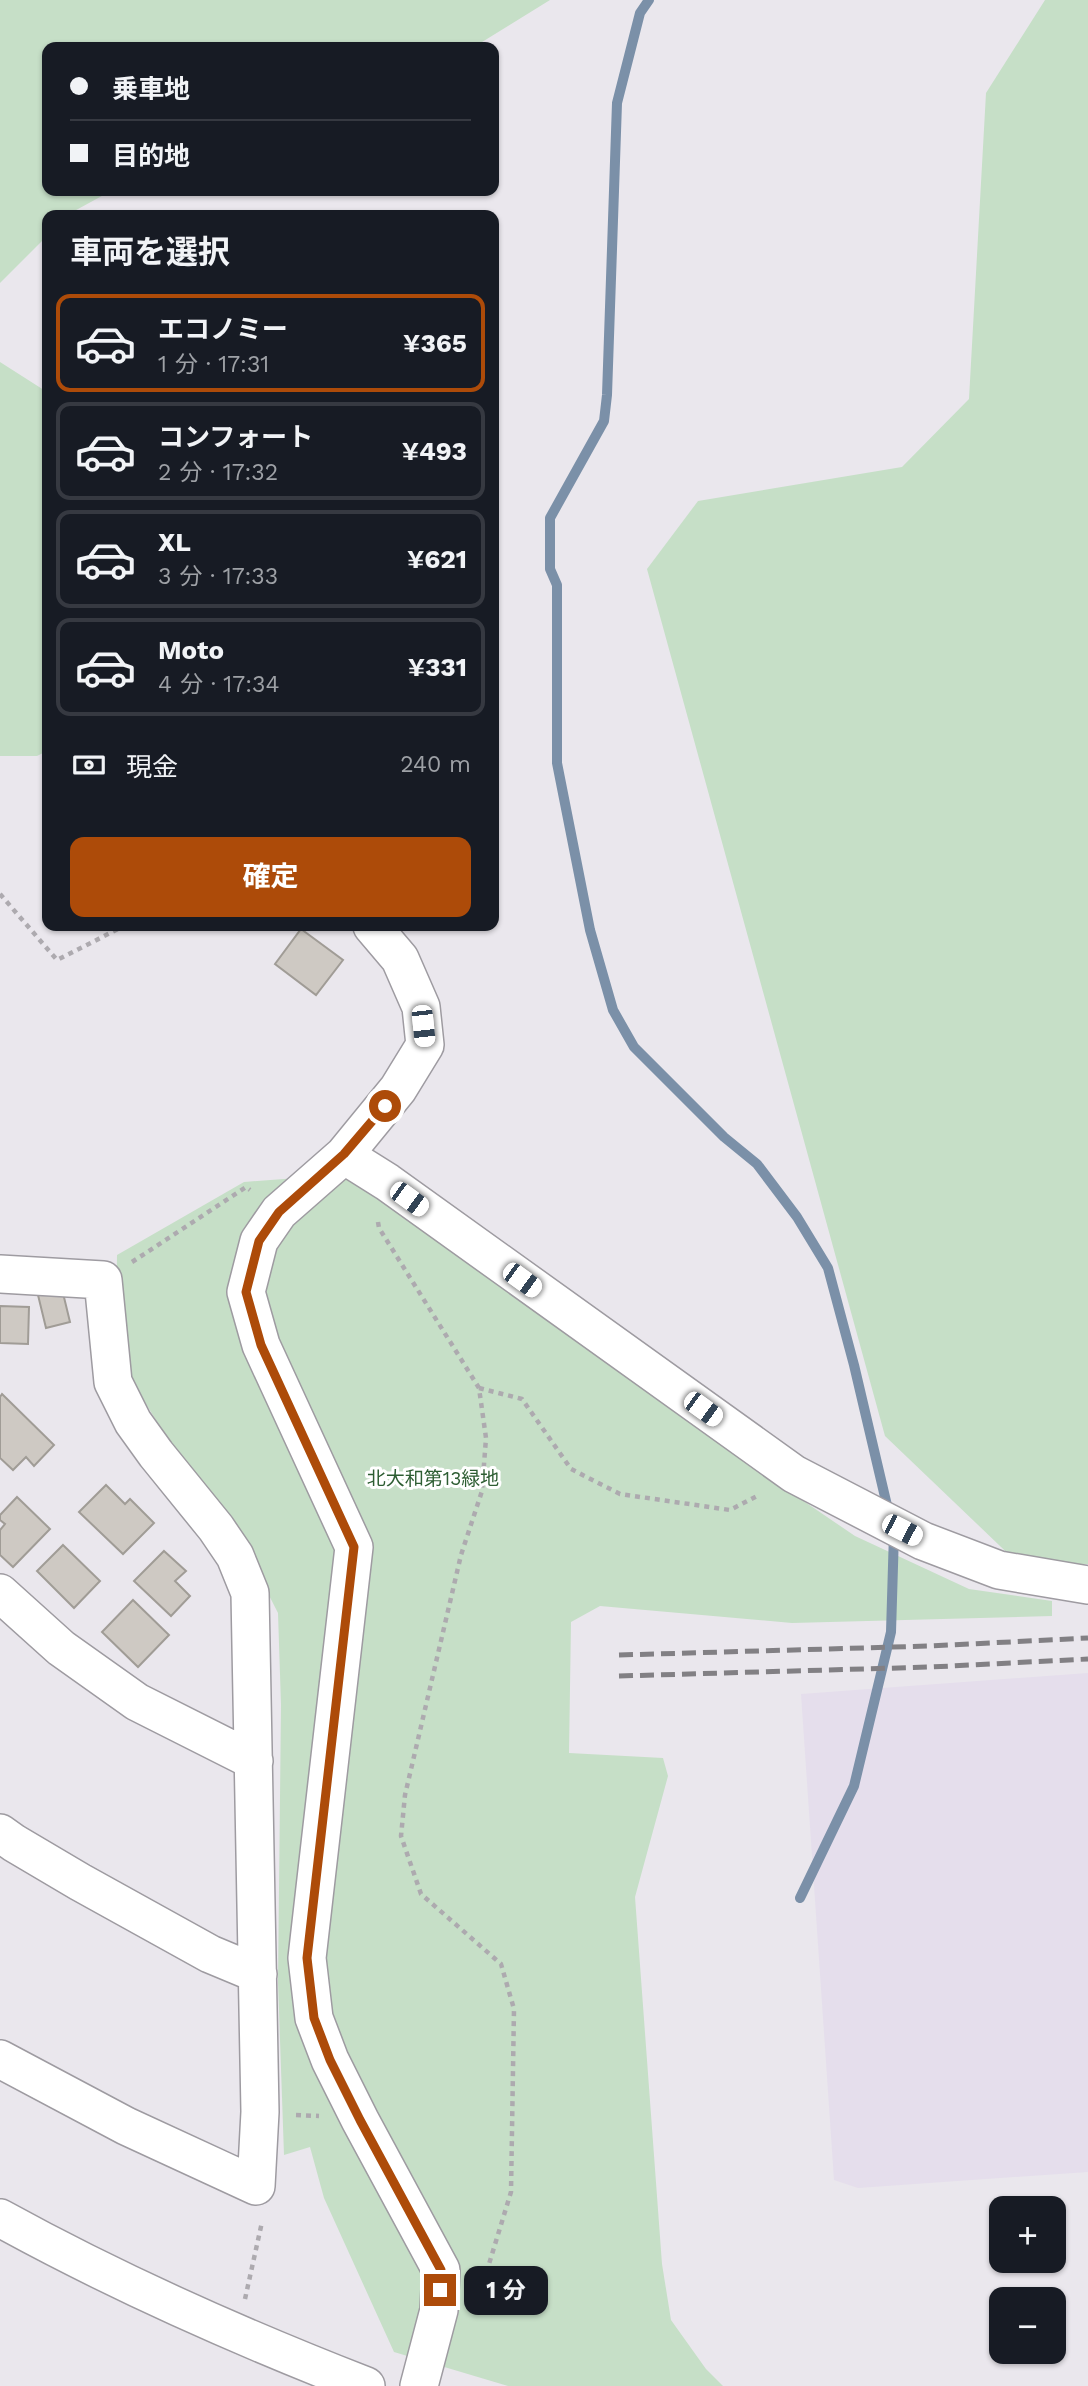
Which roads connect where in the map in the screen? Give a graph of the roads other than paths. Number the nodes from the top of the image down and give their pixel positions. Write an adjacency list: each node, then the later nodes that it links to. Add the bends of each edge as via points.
1 (376, 931): 2 (street, via 400,959 421,1007 425,1045 398,1089)
2 (344, 1154): 4 (street, via 794,1474 923,1541 999,1570); 12 (street, via 279,1212 259,1241 246,1292 261,1345 354,1547 307,1958 314,2018 330,2060 441,2270 439,2311)
3 (0, 1274): 6 (street, via 103,1280 113,1382 133,1422 235,1556 250,1593)
4 (1088, 1585)
5 (0, 1593): 6 (street, via 61,1648 137,1702)
6 (254, 1761): 8 (street)
7 (0, 1833): 8 (street, via 210,1954)
8 (258, 1974): 9 (street, via 256,2186 126,2126)
9 (0, 2059)
10 (0, 2218): 11 (street, via 150,2296)
11 (366, 2386)
12 (419, 2386)

